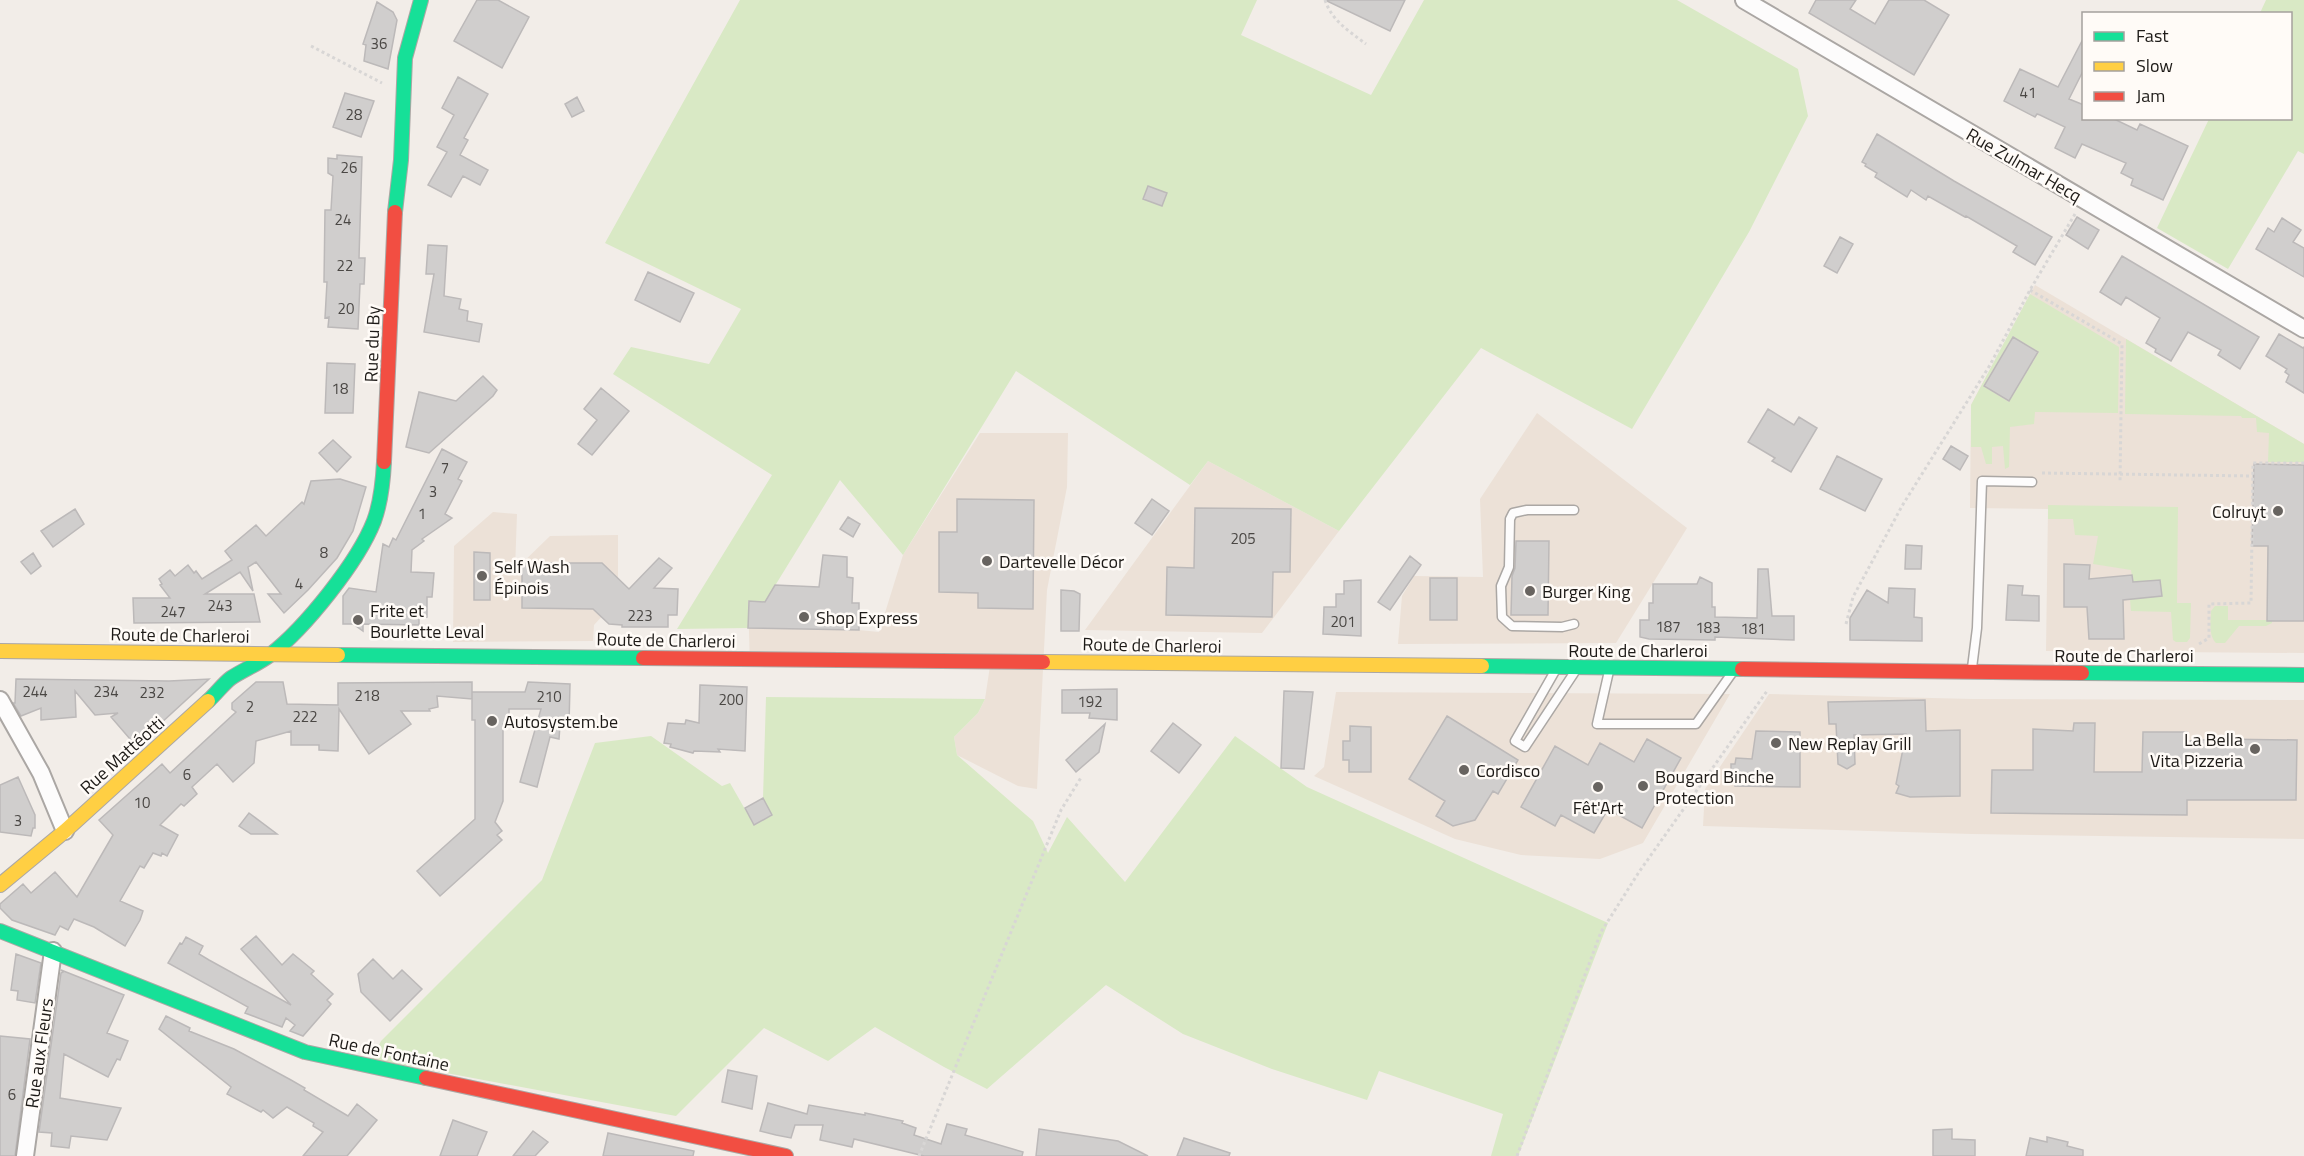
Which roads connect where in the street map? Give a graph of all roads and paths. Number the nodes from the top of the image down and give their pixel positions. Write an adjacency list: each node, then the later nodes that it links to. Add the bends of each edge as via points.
1 (421, 0): 6 (main road, Rue du By, via 405,58)
2 (1325, 0): 4 (path, via 1342,26)
3 (1744, 0): 7 (street, Rue Zulmar Hecq)
4 (1366, 44)
5 (311, 46): 6 (path)
6 (402, 93): 20 (main road, Rue du By, via 383,484 374,520 359,551 312,612)
7 (2083, 200): 8 (path); 9 (street, Rue Zulmar Hecq)
8 (2030, 290): 11 (path, via 2122,344); 17 (path, via 1990,364 1902,506 1852,597)
9 (2304, 329)
10 (2304, 463): 12 (path, via 2253,463)
11 (2121, 474): 12 (path); 13 (path); 14 (path)
12 (2253, 476): 18 (path, via 2251,603 2209,604 2209,638)
13 (2033, 477): 26 (lane, via 1982,481)
14 (2120, 483)
15 (1574, 510): 16 (lane, via 1513,513 1509,567 1501,586 1502,617 1512,626)
16 (1574, 624)
17 (1846, 624)
18 (2199, 644)
19 (0, 651): 20 (main road, Route de Charleroi)
20 (270, 655): 21 (main road, Route de Charleroi); 30 (main road, Rue Mattéotti, via 228,680)
21 (1557, 668): 22 (main road, Route de Charleroi); 22 (lane, via 1515,741 1525,747)
22 (1578, 668): 23 (main road, Route de Charleroi)
23 (1610, 668): 24 (main road, Route de Charleroi); 24 (lane, via 1597,724 1696,724)
24 (1735, 668): 25 (main road, Route de Charleroi)
25 (1782, 669): 26 (main road, Route de Charleroi); 37 (path, via 1601,932)
26 (1972, 671): 27 (main road, Route de Charleroi)
27 (2304, 675)
28 (0, 700): 30 (street, via 41,773)
29 (1082, 776): 36 (path, via 1057,820)
30 (64, 831): 31 (main road, Rue Mattéotti)
31 (0, 885)
32 (0, 931): 33 (main road, Rue de Fontaine)
33 (53, 951): 34 (street, Rue aux Fleurs); 35 (main road, Rue de Fontaine, via 305,1052)
34 (25, 1156)
35 (786, 1156)
36 (919, 1156)
37 (1517, 1156)

